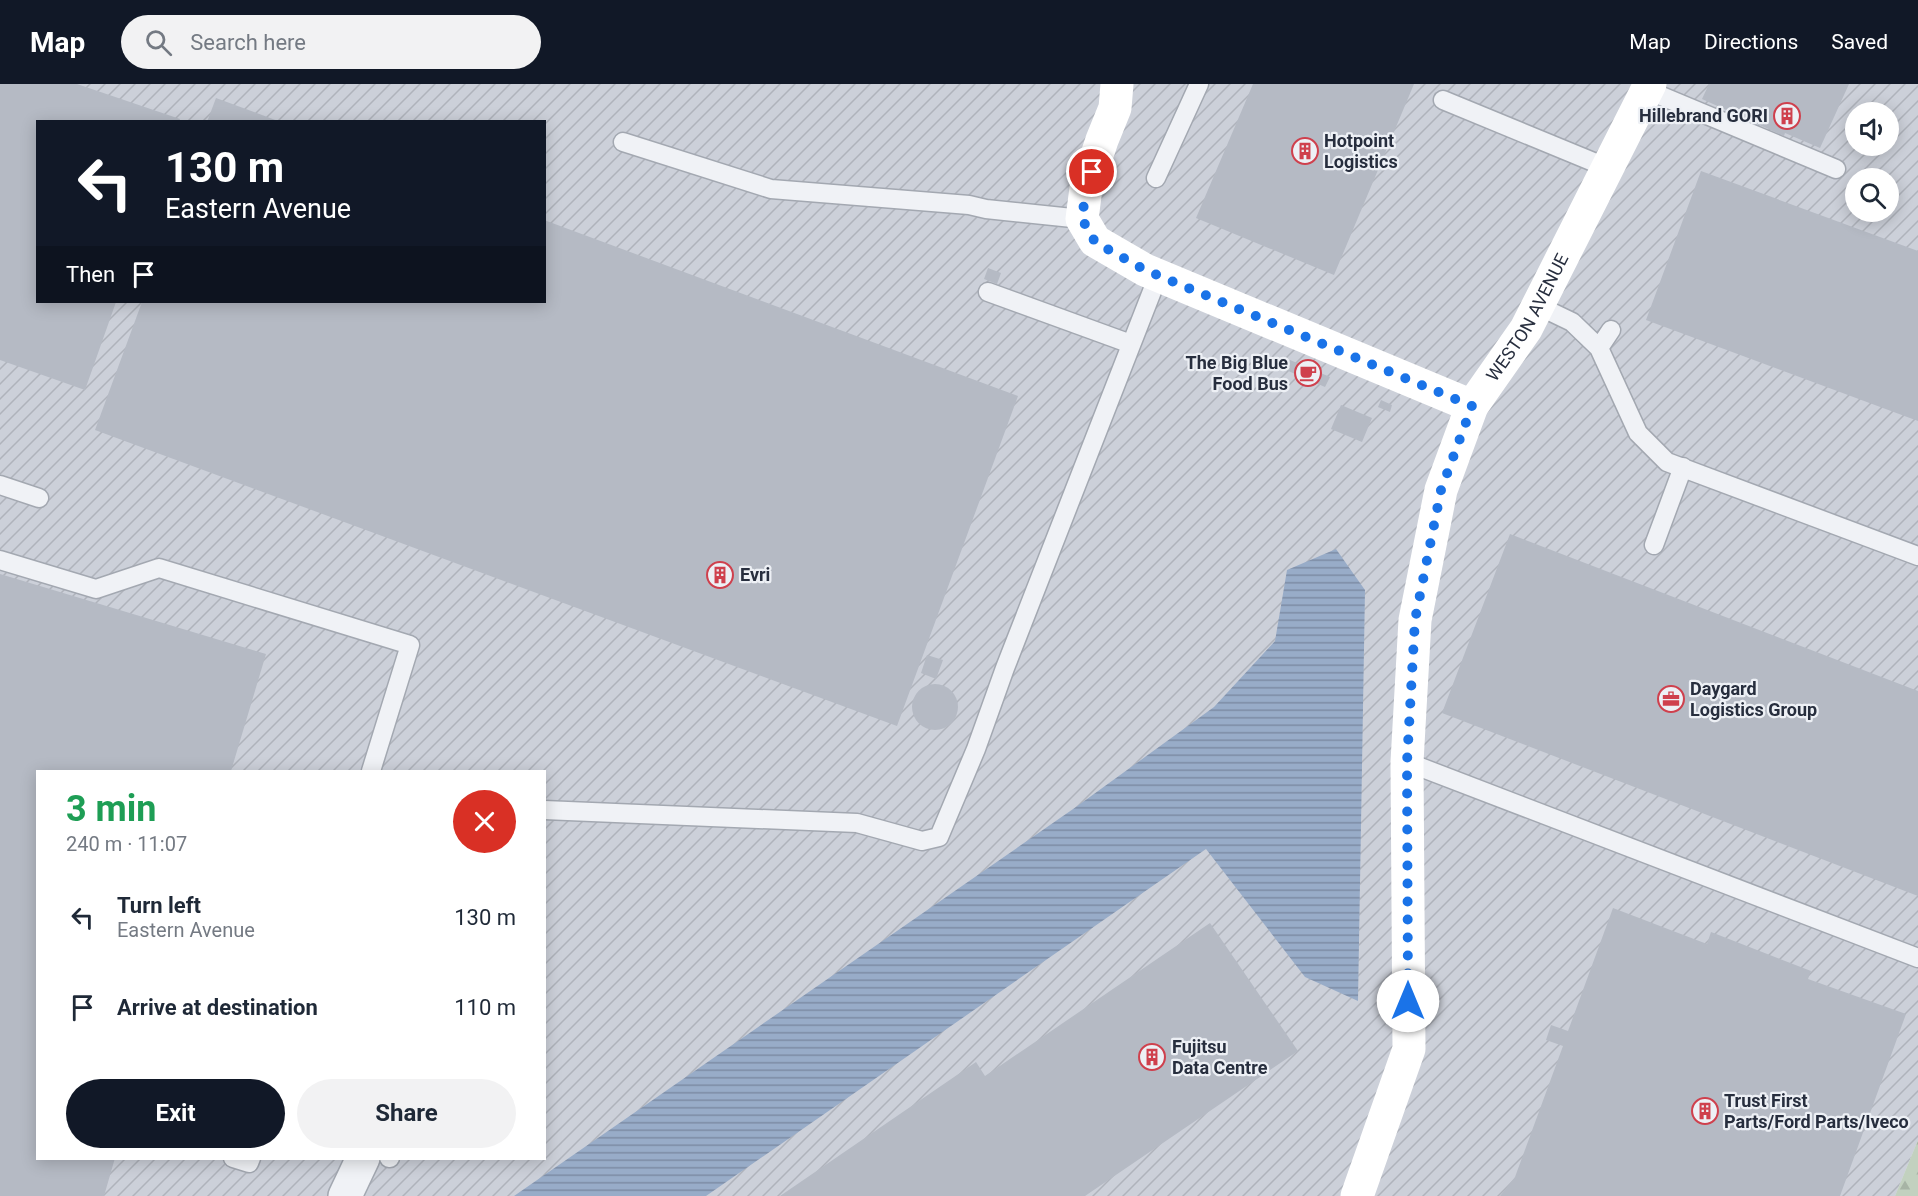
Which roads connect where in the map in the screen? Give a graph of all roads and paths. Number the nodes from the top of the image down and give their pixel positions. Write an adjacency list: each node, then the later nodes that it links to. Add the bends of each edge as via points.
1 (1117, 84): 9 (street, via 1115,108 1086,188)
2 (1198, 84): 8 (lane)
3 (1648, 87): 6 (street, WESTON AVENUE); 7 (lane)
4 (1443, 100): 6 (lane)
5 (623, 142): 9 (lane, via 771,189 969,205)
6 (1608, 168): 12 (street, WESTON AVENUE)
7 (1836, 169)
8 (1156, 178)
9 (1082, 219): 10 (street, via 1095,242)
10 (1158, 276): 14 (lane); 16 (street)
11 (988, 292): 14 (lane)
12 (1540, 302): 15 (lane, via 1547,310 1572,322); 16 (street, WESTON AVENUE, via 1526,330)
13 (1611, 330): 15 (lane)
14 (1131, 344): 25 (lane, via 939,837 922,841 857,823)
15 (1599, 348): 17 (lane, via 1638,433 1667,462)
16 (1472, 406): 23 (street, WESTON AVENUE, via 1441,490 1415,620)
17 (1683, 467): 20 (lane); 21 (lane)
18 (0, 485): 19 (lane)
19 (39, 498)
20 (1654, 545)
21 (1918, 556)
22 (0, 560): 24 (lane, via 96,589 159,568 410,645)
23 (1407, 762): 26 (lane); 29 (street, WESTON AVENUE, via 1408,1049)
24 (371, 770)
25 (546, 810)
26 (1918, 957)
27 (362, 1160): 28 (street)
28 (345, 1196)
29 (1357, 1196)

